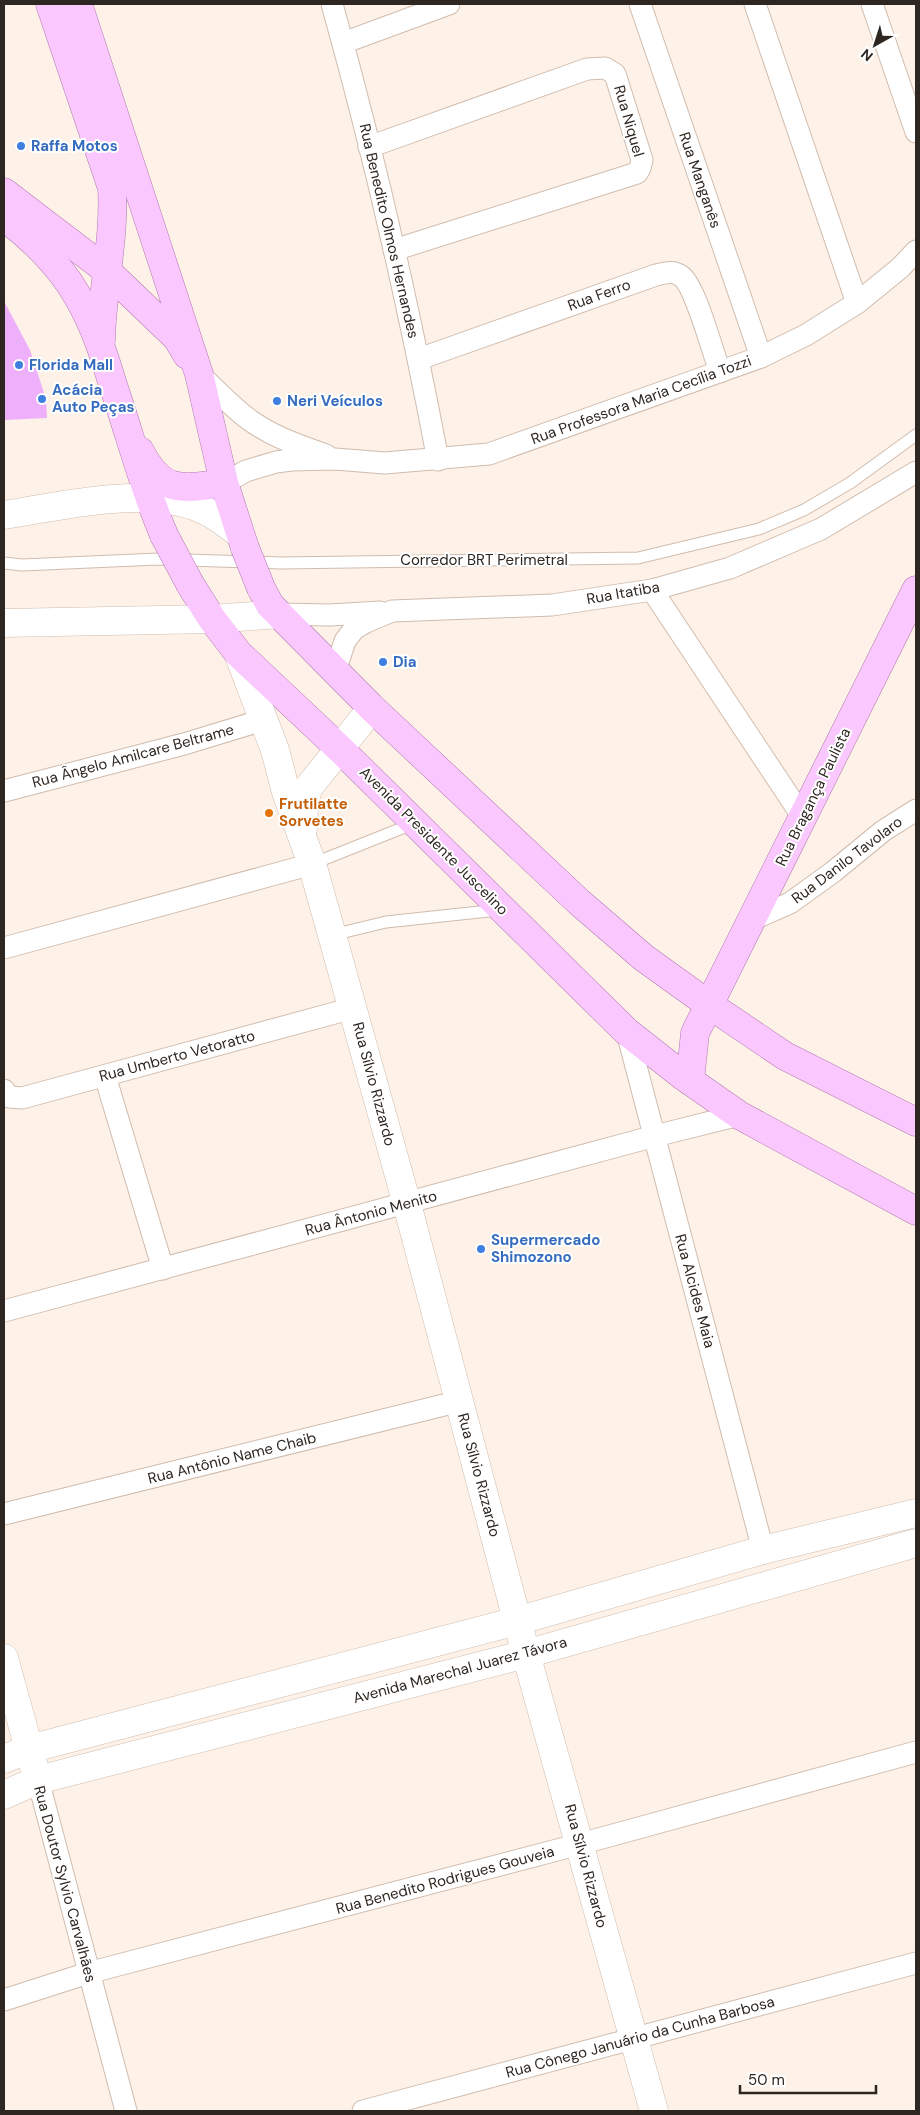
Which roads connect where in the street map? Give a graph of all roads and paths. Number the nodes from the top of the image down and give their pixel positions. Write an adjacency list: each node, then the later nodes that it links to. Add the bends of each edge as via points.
1 (50, 4): 12 (main road, via 108,170)
2 (78, 4): 24 (main road)
3 (332, 4): 8 (street, Rua Benedito Olmos Hernandes)
4 (449, 4): 8 (street)
5 (640, 4): 21 (street, Rua Manganês)
6 (756, 4): 18 (street)
7 (872, 4): 9 (street)
8 (343, 43): 10 (street, Rua Benedito Olmos Hernandes)
9 (916, 132)
10 (369, 147): 15 (street, Rua Benedito Olmos Hernandes); 15 (street, Rua Niquel, via 587,70 605,68 615,74 642,160 637,173)
11 (4, 192): 14 (main road)
12 (114, 216): 14 (main road); 17 (main road)
13 (4, 217): 19 (main road, Avenida Presidente Juscelino, via 61,271)
14 (70, 243): 17 (main road)
15 (394, 250): 22 (street, Rua Benedito Olmos Hernandes)
16 (916, 251): 18 (street, Rua Professora Maria Cecília Tozzi)
17 (106, 270): 19 (main road); 20 (main road)
18 (858, 303): 21 (street, Rua Professora Maria Cecília Tozzi, via 806,335)
19 (101, 331): 20 (main road, via 109,309 120,307); 25 (main road, Avenida Presidente Juscelino)
20 (177, 338): 24 (main road)
21 (761, 357): 23 (street, Rua Professora Maria Cecília Tozzi)
22 (419, 359): 23 (street, Rua Ferro, via 672,271 683,276 692,292); 29 (street, Rua Benedito Olmos Hernandes)
23 (720, 372): 29 (street, Rua Professora Maria Cecília Tozzi, via 489,454)
24 (199, 374): 27 (main road); 28 (street, Rua Professora Maria Cecília Tozzi, via 254,423)
25 (127, 426): 32 (main road, via 149,469 159,479 178,487); 33 (main road, Avenida Presidente Juscelino)
26 (916, 435): 36 (lane, Corredor BRT Perimetral, via 850,484 759,530 638,558 282,563)
27 (218, 454): 31 (main road); 32 (main road)
28 (335, 459): 29 (street, Rua Professora Maria Cecília Tozzi, via 385,463); 31 (street, Rua Professora Maria Cecília Tozzi, via 276,462)
29 (438, 460)
30 (916, 472): 40 (street, Rua Itatiba, via 821,529 730,568)
31 (224, 482): 32 (main road); 35 (main road)
32 (191, 487)
33 (148, 497): 34 (street); 35 (street, via 190,504 212,515); 36 (main road, Avenida Presidente Juscelino, bridge)
34 (4, 515)
35 (242, 541): 43 (main road, bridge, via 261,588)
36 (177, 560): 38 (lane, Corredor BRT Perimetral); 44 (main road, Avenida Presidente Juscelino, bridge)
37 (4, 563): 38 (lane, Corredor BRT Perimetral)
38 (22, 565): 39 (lane, Corredor BRT Perimetral)
39 (4, 572)
40 (652, 590): 42 (street, Rua Itatiba, via 552,605); 53 (street)
41 (916, 590): 53 (main road, Rua Bragança Paulista)
42 (392, 611): 43 (street); 47 (street, Rua Itatiba, via 354,630 345,641)
43 (279, 614): 44 (street); 47 (main road)
44 (212, 619): 45 (street); 46 (main road, Avenida Presidente Juscelino)
45 (4, 623)
46 (238, 653): 49 (street, Rua Sílvio Rizzardo); 50 (main road, Avenida Presidente Juscelino)
47 (334, 671): 48 (main road)
48 (372, 708): 50 (street, Rua Sílvio Rizzardo); 60 (main road, via 579,902 644,958)
49 (267, 730): 50 (street, via 298,769 308,772); 51 (street, Rua Ângelo Amilcare Beltrame, via 184,744); 55 (street, Rua Sílvio Rizzardo)
50 (336, 753): 54 (main road, Avenida Presidente Juscelino); 55 (street, Rua Sílvio Rizzardo, via 308,788 305,797)
51 (4, 791)
52 (916, 810): 57 (street, Rua Danilo Tavolaro, via 882,831 790,903)
53 (802, 816): 57 (main road, Rua Bragança Paulista)
54 (415, 823): 55 (lane); 56 (main road, Avenida Presidente Juscelino)
55 (308, 852): 58 (street, Rua Sílvio Rizzardo); 59 (street)
56 (503, 909): 58 (lane, via 386,922); 62 (main road, Avenida Presidente Juscelino)
57 (749, 921): 60 (main road, Rua Bragança Paulista)
58 (332, 935): 61 (street, Rua Sílvio Rizzardo)
59 (4, 948)
60 (708, 1004): 64 (main road, Rua Bragança Paulista, via 695,1033); 67 (main road, via 785,1056)
61 (353, 1008): 63 (street, Rua Umberto Vetoratto); 69 (street, Rua Sílvio Rizzardo)
62 (627, 1032): 64 (main road, Avenida Presidente Juscelino); 68 (street, Rua Alcides Maia)
63 (105, 1076): 65 (street, Rua Umberto Vetoratto, via 22,1098 9,1097); 71 (street)
64 (690, 1081): 66 (main road, Avenida Presidente Juscelino)
65 (4, 1090)
66 (739, 1115): 68 (street, Rua Ântonio Menito); 70 (main road, Avenida Presidente Juscelino)
67 (914, 1117)
68 (655, 1136): 69 (street, Rua Ântonio Menito); 77 (street, Rua Alcides Maia)
69 (407, 1204): 71 (street, Rua Ântonio Menito); 73 (street, Rua Sílvio Rizzardo)
70 (916, 1211)
71 (163, 1268): 72 (street, Rua Ântonio Menito)
72 (4, 1311)
73 (460, 1401): 75 (street, Rua Antônio Name Chaib); 78 (street, Rua Sílvio Rizzardo)
74 (916, 1513): 77 (street)
75 (4, 1514)
76 (916, 1543): 79 (street, Avenida Marechal Juarez Távora)
77 (763, 1550): 78 (street)
78 (517, 1620): 79 (street, Rua Sílvio Rizzardo); 81 (street)
79 (526, 1654): 84 (street, Avenida Marechal Juarez Távora); 86 (street, Rua Sílvio Rizzardo)
80 (4, 1658): 81 (street, Rua Doutor Sylvio Carvalhães)
81 (29, 1749): 83 (street); 84 (street, Rua Doutor Sylvio Carvalhães)
82 (916, 1752): 86 (street, Rua Benedito Rodrigues Gouveia)
83 (4, 1759)
84 (38, 1780): 85 (street, Avenida Marechal Juarez Távora); 88 (street, Rua Doutor Sylvio Carvalhães)
85 (4, 1795)
86 (580, 1844): 88 (street, Rua Benedito Rodrigues Gouveia); 90 (street, Rua Sílvio Rizzardo)
87 (916, 1962): 90 (street, Rua Cônego Januário da Cunha Barbosa)
88 (88, 1973): 89 (street, Rua Benedito Rodrigues Gouveia); 91 (street, Rua Doutor Sylvio Carvalhães)
89 (4, 2000)
90 (633, 2040): 92 (street, Rua Cônego Januário da Cunha Barbosa); 93 (street, Rua Sílvio Rizzardo)
91 (126, 2111)
92 (363, 2111)
93 (654, 2111)

